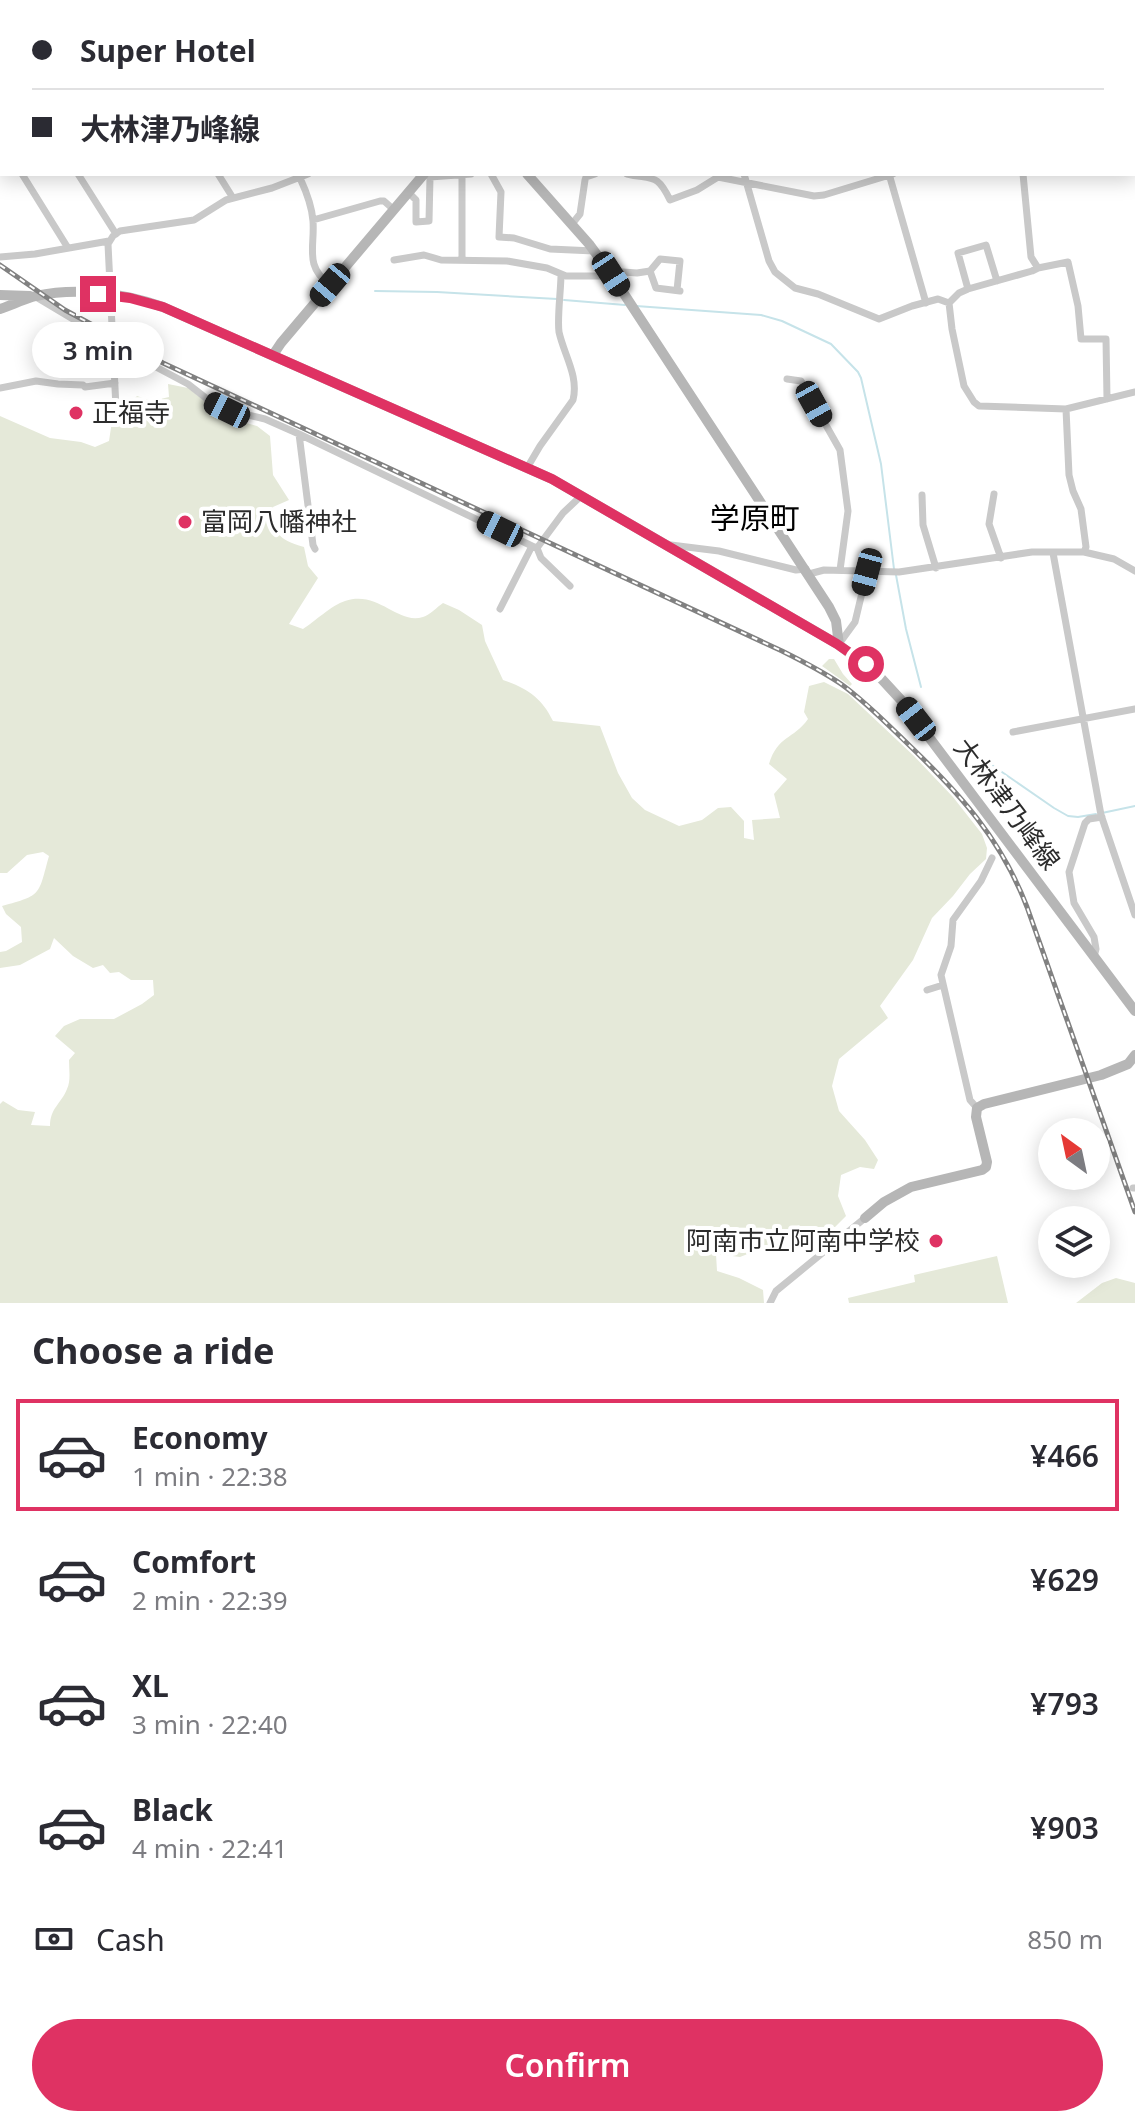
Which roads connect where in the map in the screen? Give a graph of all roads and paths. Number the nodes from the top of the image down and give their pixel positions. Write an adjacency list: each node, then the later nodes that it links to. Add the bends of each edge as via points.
1 (23, 176): 23 (street)
2 (79, 176): 21 (street)
3 (219, 176): 17 (street)
4 (304, 176): 17 (street); 19 (street)
5 (422, 176): 16 (main road)
6 (423, 176): 16 (street, via 429,221 416,222 416,200)
7 (462, 176): 26 (street)
8 (492, 176): 24 (street, via 501,192 499,237 550,249)
9 (529, 176): 20 (main road)
10 (589, 176): 20 (street, via 580,214)
11 (643, 176): 15 (street, via 659,181 670,200 718,177)
12 (885, 176): 15 (street, via 814,196)
13 (892, 176): 38 (street)
14 (1023, 176): 28 (street, via 1031,257)
15 (745, 178): 38 (street, via 769,261 795,288 879,319)
16 (408, 192): 18 (main road)
17 (233, 198): 21 (street, via 194,220)
18 (393, 209): 19 (street, via 380,201); 33 (main road)
19 (313, 220): 33 (street, via 311,251 317,274)
20 (572, 224): 24 (main road)
21 (116, 234): 22 (street)
22 (109, 241): 23 (street); 37 (street)
23 (68, 248): 25 (street)
24 (594, 251): 31 (main road)
25 (0, 257)
26 (462, 259): 27 (street, via 424,255); 30 (street, via 517,262)
27 (394, 260)
28 (1038, 268): 32 (street); 48 (street, via 1068,262 1081,339 1106,339)
29 (650, 271): 29 (street, via 660,259 680,261 679,291 656,288); 31 (street)
30 (561, 274): 31 (street); 52 (street, via 559,330 571,367 573,400)
31 (611, 274): 65 (main road)
32 (997, 281): 34 (street); 34 (street, via 986,245 958,253)
33 (330, 285): 42 (main road)
34 (968, 289): 39 (street)
35 (0, 295): 36 (main road)
36 (34, 296): 37 (main road, 大林津乃峰線); 40 (main road, 大林津乃峰線); 41 (street)
37 (112, 296): 41 (street); 42 (main road, 大林津乃峰線, via 163,307)
38 (926, 303): 39 (street)
39 (949, 303): 50 (street, via 964,386 974,402)
40 (0, 309)
41 (113, 343): 43 (street)
42 (273, 355): 52 (main road, 大林津乃峰線)
43 (114, 368): 45 (street); 51 (street, via 156,367 227,410)
44 (787, 379): 63 (street, via 801,381 840,450 848,511)
45 (115, 383): 46 (street, via 85,387 36,381); 49 (street)
46 (0, 388)
47 (1135, 392): 48 (street)
48 (1107, 399): 50 (street)
49 (116, 408)
50 (1066, 409): 59 (street, via 1069,475 1081,509)
51 (299, 434): 57 (street); 58 (street)
52 (527, 468): 55 (main road, 大林津乃峰線)
53 (994, 494): 61 (street, via 989,524)
54 (922, 495): 62 (street, via 923,525)
55 (581, 496): 56 (main road, 大林津乃峰線); 57 (street)
56 (664, 544): 65 (street); 69 (main road, 大林津乃峰線)
57 (534, 547): 67 (street); 68 (street)
58 (315, 549)
59 (1084, 552): 60 (street); 64 (street)
60 (1053, 553): 61 (street); 71 (street)
61 (1001, 558): 62 (street)
62 (936, 568): 66 (street)
63 (840, 570): 65 (street); 66 (street)
64 (1135, 571)
65 (807, 572): 69 (main road, via 834,614)
66 (867, 572): 69 (street, via 855,622)
67 (570, 586)
68 (500, 609)
69 (839, 645): 76 (main road, 大林津乃峰線, via 901,700)
70 (1135, 709): 71 (street)
71 (1083, 719): 72 (street); 73 (street)
72 (1013, 732)
73 (1101, 815): 75 (street); 76 (street, via 1085,823 1069,872 1074,903 1094,937)
74 (992, 858): 77 (street, via 953,920)
75 (1135, 915)
76 (1094, 957): 79 (main road, 大林津乃峰線)
77 (943, 985): 78 (street); 81 (street, via 970,1100)
78 (927, 990)
79 (1135, 1011)
80 (1135, 1055): 81 (main road, via 1128,1064 1101,1075)
81 (977, 1108): 82 (main road, via 986,1167 911,1187)
82 (865, 1218): 83 (street, via 776,1291)
83 (770, 1303)

